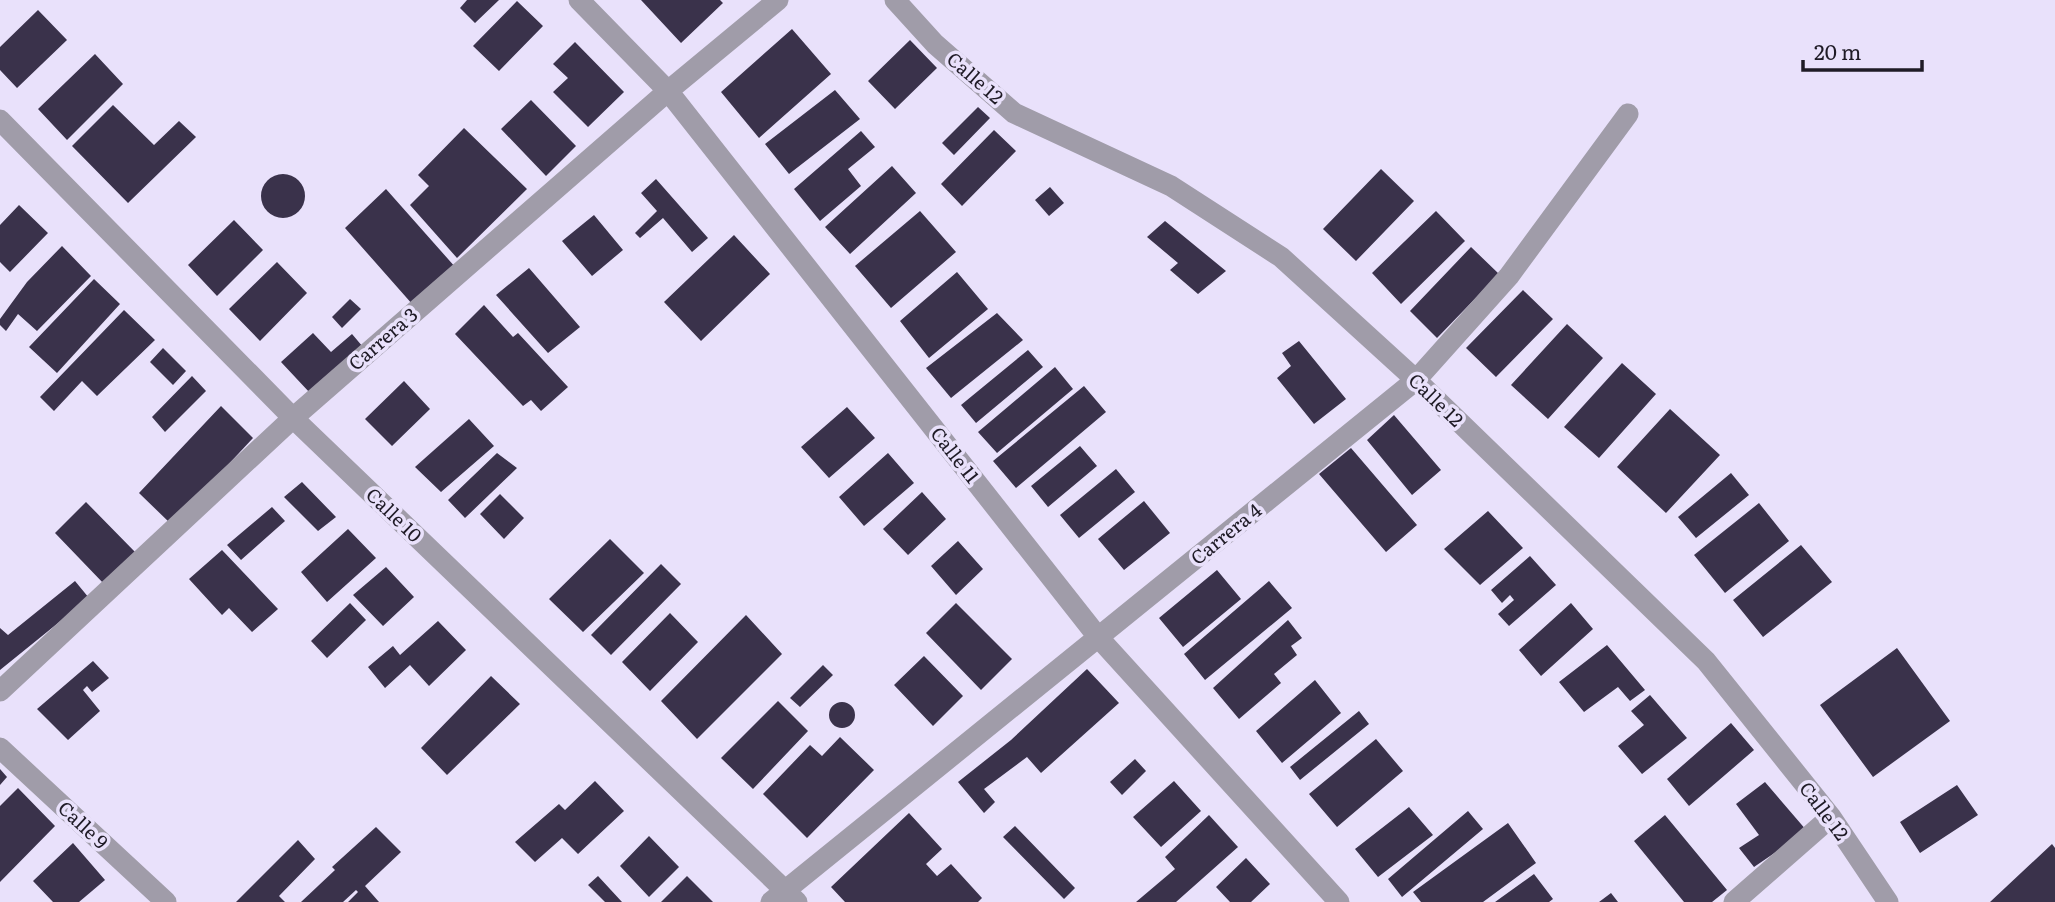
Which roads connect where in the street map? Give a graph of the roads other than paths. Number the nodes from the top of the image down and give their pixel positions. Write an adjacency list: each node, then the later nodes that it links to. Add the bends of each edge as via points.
1 (579, 0): 4 (street, Calle 11)
2 (778, 0): 4 (street, Carrera 3)
3 (895, 0): 7 (street, Calle 12, via 935,44 1014,113 1171,186 1281,257)
4 (668, 91): 8 (street, Carrera 3); 9 (street, Calle 11)
5 (1628, 114): 7 (street, Carrera 4, via 1509,276)
6 (0, 120): 8 (street, Calle 10)
7 (1416, 380): 9 (street, Carrera 4); 12 (street, Calle 12, via 1706,661)
8 (293, 418): 10 (street, Carrera 3); 13 (street, Calle 10)
9 (1098, 637): 13 (street, Carrera 4); 15 (street, Calle 11)
10 (0, 691)
11 (0, 748): 14 (street, Calle 9)
12 (1831, 817): 16 (street); 17 (street, Calle 12)
13 (784, 898)
14 (166, 902)
15 (1339, 902)
16 (1734, 902)
17 (1888, 902)

